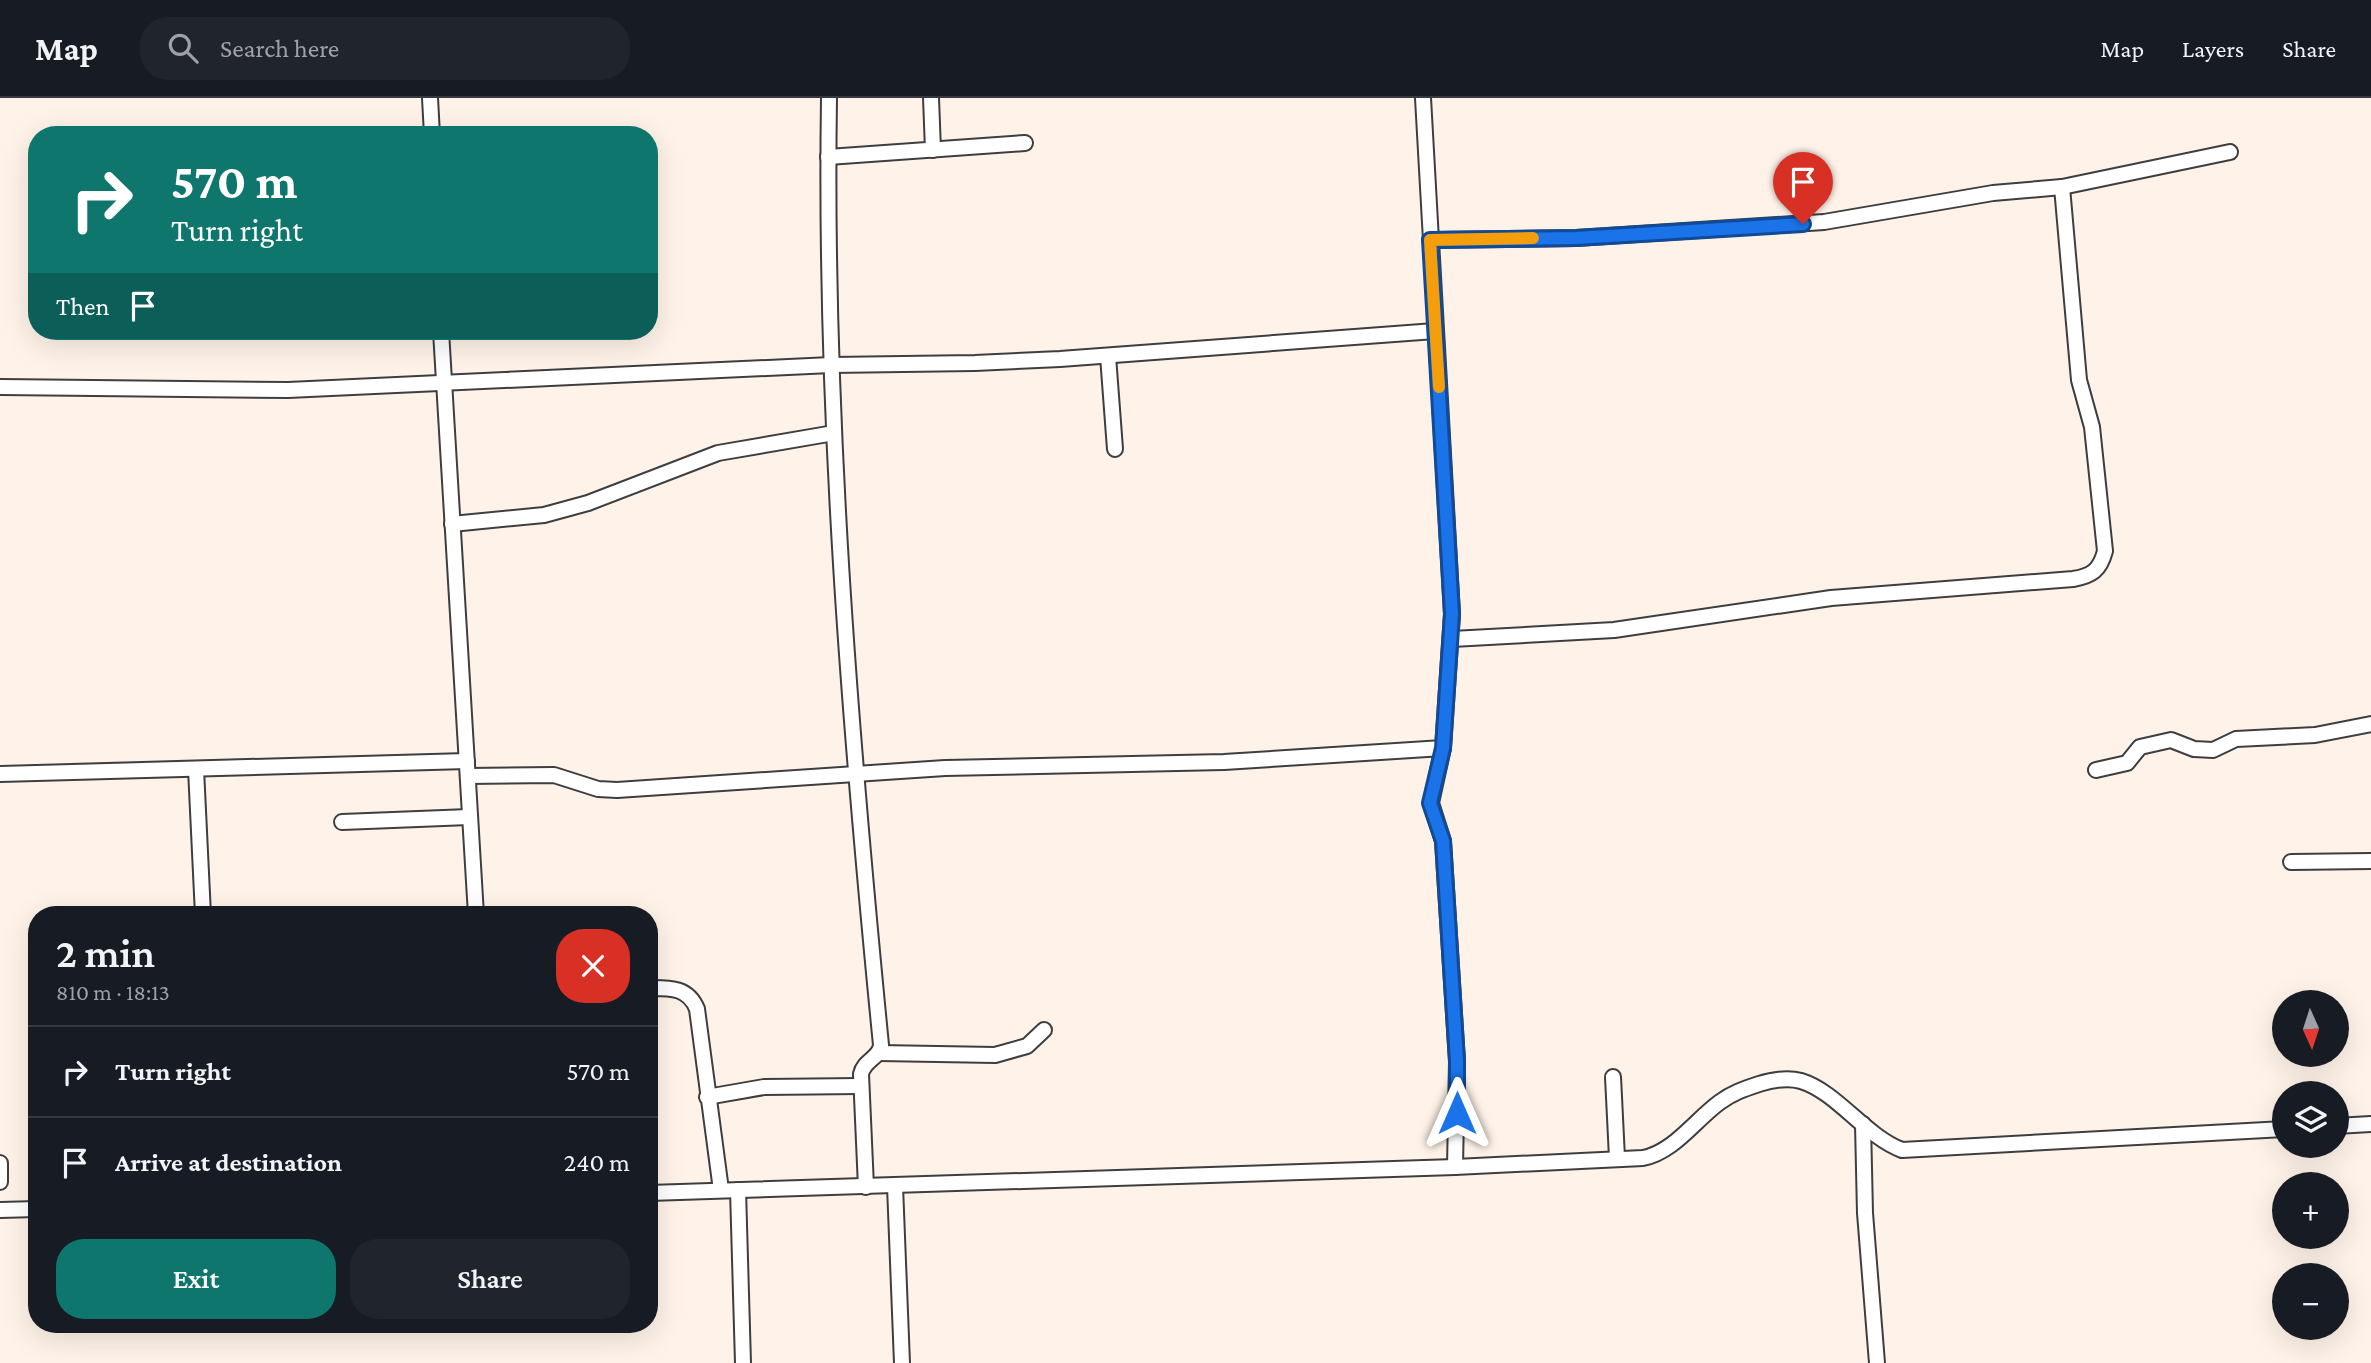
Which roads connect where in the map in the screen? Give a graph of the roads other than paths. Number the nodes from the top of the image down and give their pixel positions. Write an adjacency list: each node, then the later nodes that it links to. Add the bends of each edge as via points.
1 (430, 98): 5 (street)
2 (829, 98): 9 (street)
3 (931, 98): 7 (street)
4 (1423, 98): 11 (street)
5 (432, 126)
6 (1025, 143): 7 (street)
7 (933, 150): 9 (street)
8 (2230, 152): 10 (street)
9 (828, 158): 15 (street)
10 (2062, 187): 11 (street, via 1993,193 1861,217 1759,229); 21 (street, via 2078,368 2092,427 2105,551 2095,572 2073,579 1795,602 1614,630)
11 (1430, 240): 12 (street)
12 (1435, 331): 14 (street); 21 (street)
13 (442, 340): 16 (street)
14 (1108, 356): 15 (street); 19 (street)
15 (831, 365): 16 (street); 18 (street)
16 (444, 382): 17 (street, via 233,390); 20 (street)
17 (0, 387)
18 (834, 433): 20 (street, via 718,453 544,515); 28 (street)
19 (1115, 449)
20 (452, 524): 24 (street)
21 (1452, 639): 23 (street)
22 (2371, 724): 26 (street, via 2315,734 2236,739 2213,750 2171,740 2140,747 2127,763)
23 (1443, 748): 28 (street, via 1224,762); 48 (street, via 1430,803 1443,841 1457,1061)
24 (467, 761): 25 (street); 29 (street)
25 (196, 769): 27 (street); 34 (street)
26 (2095, 770)
27 (0, 774)
28 (855, 774): 29 (street, via 608,790 554,775); 38 (street)
29 (468, 776): 30 (street)
30 (469, 817): 31 (street); 35 (street)
31 (342, 822)
32 (2371, 861): 33 (street)
33 (2291, 862)
34 (203, 906)
35 (474, 906)
36 (658, 989): 41 (street, via 684,992 694,1003)
37 (1044, 1030): 38 (street, via 1027,1046 995,1055)
38 (879, 1053): 40 (street, via 862,1068)
39 (1613, 1077): 46 (street)
40 (860, 1086): 41 (street, via 764,1087); 51 (street)
41 (707, 1097): 53 (street)
42 (1863, 1124): 45 (street, via 1894,1147 1912,1151); 46 (street, via 1811,1085 1775,1080 1726,1097 1659,1154); 59 (street)
43 (2371, 1124): 44 (street)
44 (2349, 1125)
45 (2272, 1130)
46 (1617, 1158): 48 (street)
47 (0, 1163): 49 (street)
48 (1455, 1167): 50 (street)
49 (0, 1182)
50 (895, 1186): 51 (street); 58 (street)
51 (866, 1187): 52 (street)
52 (738, 1190): 53 (street); 57 (street)
53 (721, 1191): 54 (street)
54 (658, 1193)
55 (28, 1209): 56 (street)
56 (0, 1210)
57 (743, 1363)
58 (902, 1363)
59 (1877, 1363)

